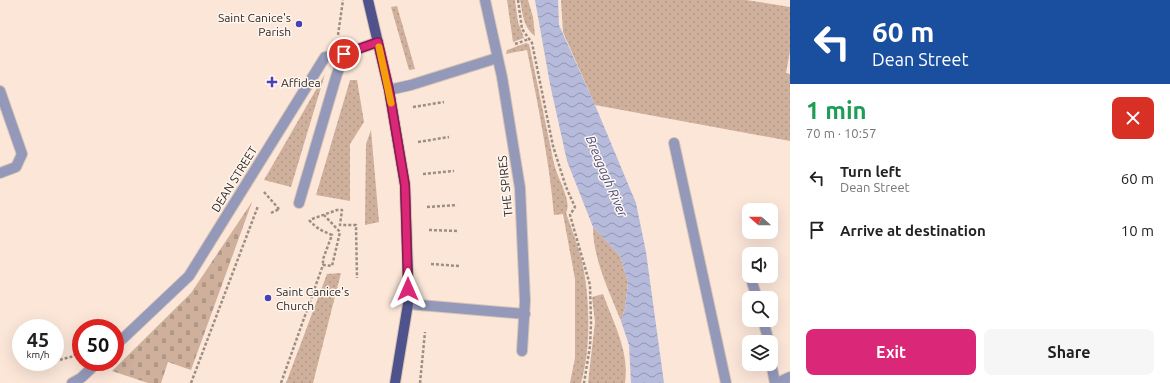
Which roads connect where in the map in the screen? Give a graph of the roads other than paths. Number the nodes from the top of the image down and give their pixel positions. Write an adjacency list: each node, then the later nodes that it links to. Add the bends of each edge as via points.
1 (368, 0): 3 (main road)
2 (485, 0): 5 (street, THE SPIRES)
3 (378, 42): 4 (street, DEAN STREET); 7 (main road)
4 (344, 54): 10 (street); 13 (street, DEAN STREET, via 325,57 189,276)
5 (497, 58): 7 (street); 12 (street, THE SPIRES, via 520,188)
6 (0, 90): 9 (street, via 22,154 16,167)
7 (389, 90): 11 (main road, via 405,185)
8 (674, 143): 21 (street)
9 (0, 173)
10 (299, 203)
11 (408, 304): 12 (street); 20 (main road)
12 (525, 314): 14 (street, THE SPIRES)
13 (124, 337)
14 (522, 351)
15 (90, 371): 18 (street)
16 (773, 371): 22 (street)
17 (790, 377): 22 (street)
18 (83, 380): 19 (street)
19 (72, 383)
20 (395, 383)
21 (726, 383)
22 (776, 383)

